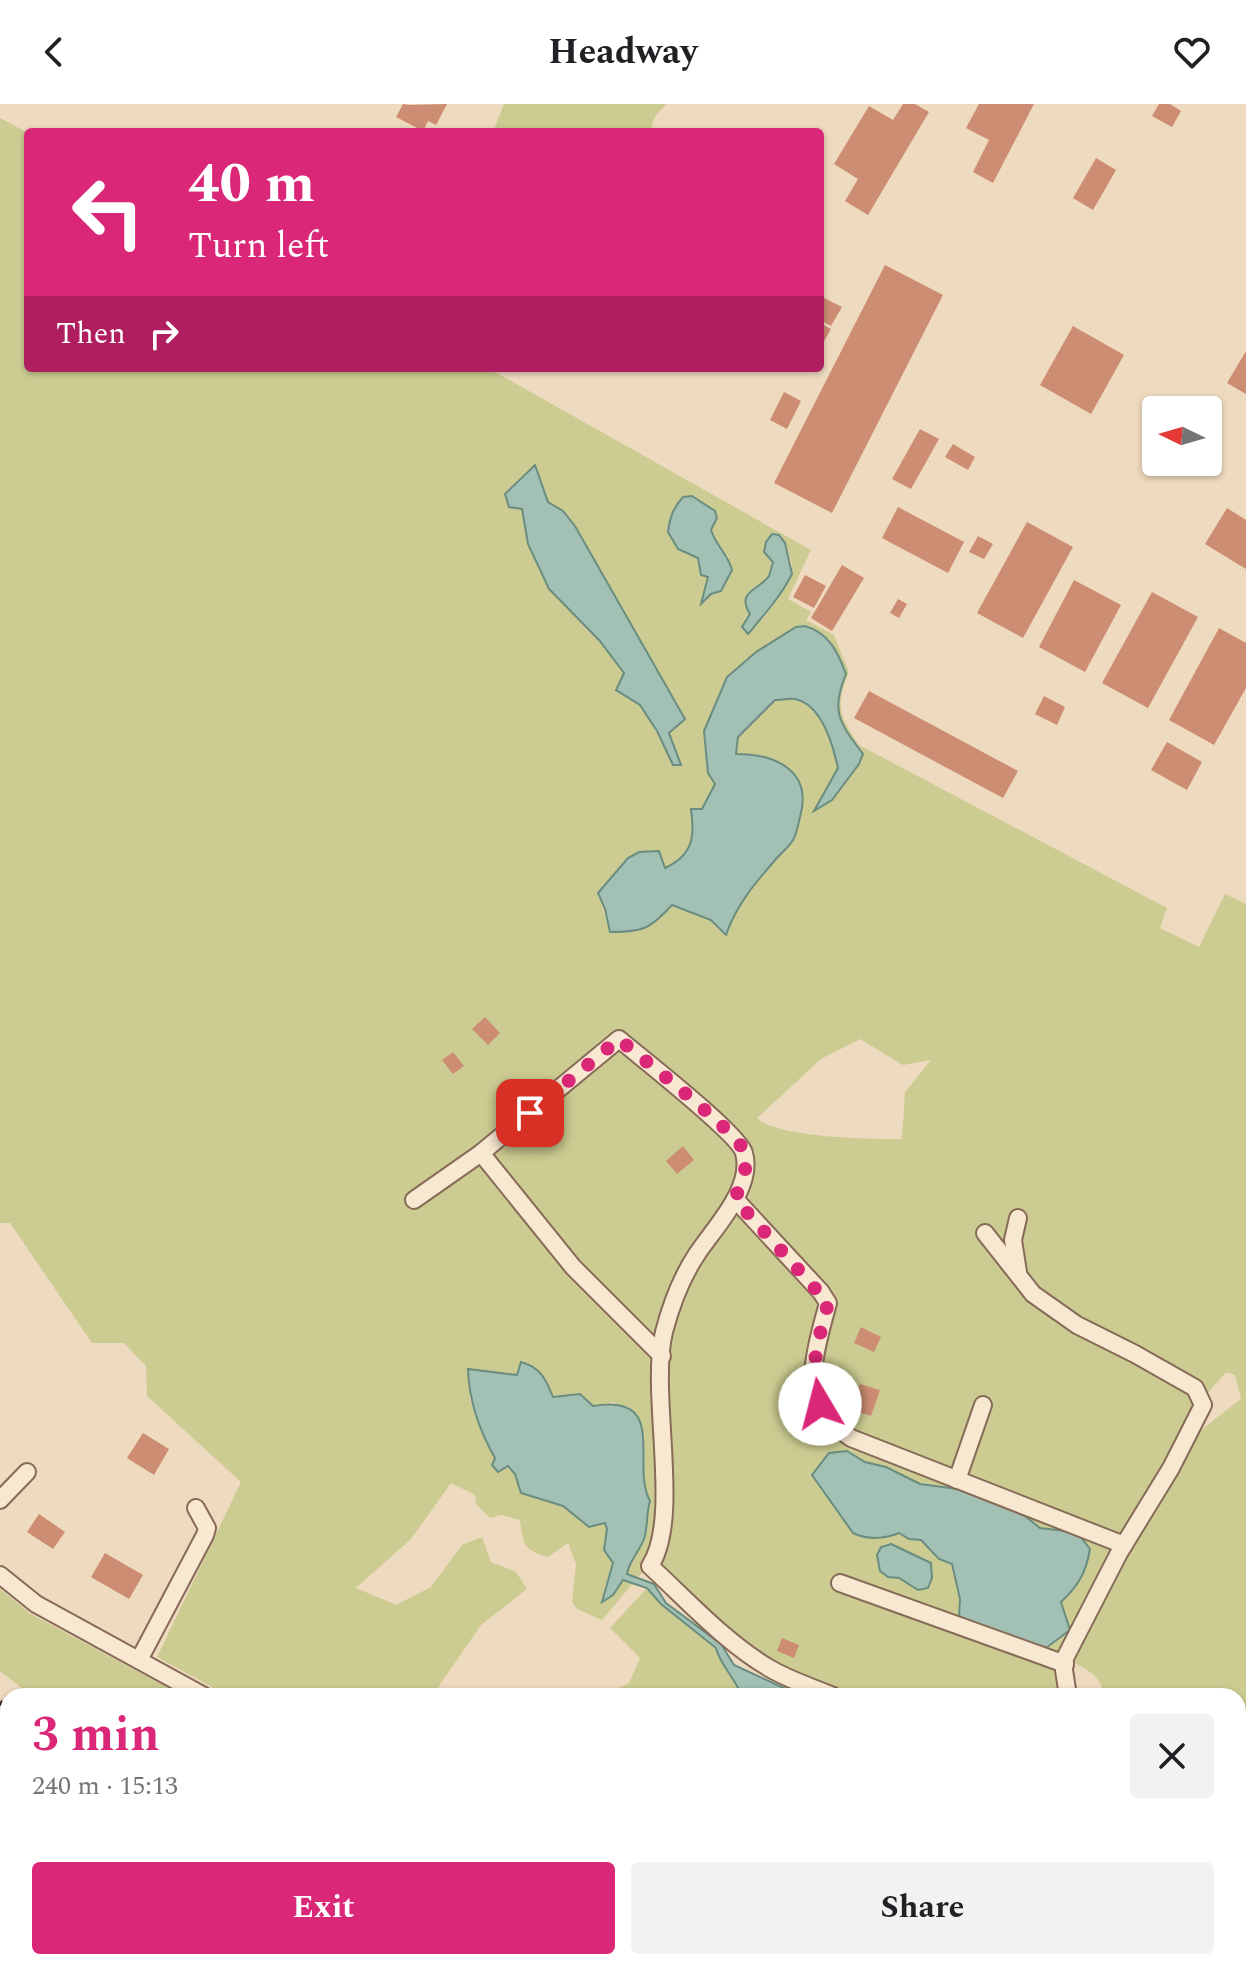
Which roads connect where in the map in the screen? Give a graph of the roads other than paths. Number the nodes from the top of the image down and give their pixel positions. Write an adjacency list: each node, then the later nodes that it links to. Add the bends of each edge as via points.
1 (481, 1153): 2 (street, via 619,1039 744,1150 746,1164); 3 (street); 7 (street, via 573,1267)
2 (735, 1199): 7 (street, via 676,1293); 10 (street, via 828,1303 813,1389 826,1419 851,1438)
3 (414, 1200)
4 (1018, 1218): 6 (street, via 1013,1240)
5 (985, 1233): 6 (street)
6 (1019, 1278): 13 (street, via 1077,1325 1195,1388 1200,1396 1201,1412)
7 (662, 1356): 19 (street, via 663,1518 650,1566 756,1660)
8 (983, 1405): 10 (street)
9 (27, 1472): 11 (street)
10 (957, 1480): 13 (street)
11 (0, 1500)
12 (196, 1508): 16 (street, via 207,1528 205,1535)
13 (1124, 1545): 17 (street)
14 (0, 1575): 16 (street, via 36,1604)
15 (840, 1583): 17 (street)
16 (146, 1664): 18 (street)
17 (1065, 1664): 20 (street)
18 (190, 1688)
19 (814, 1688)
20 (1067, 1688)

